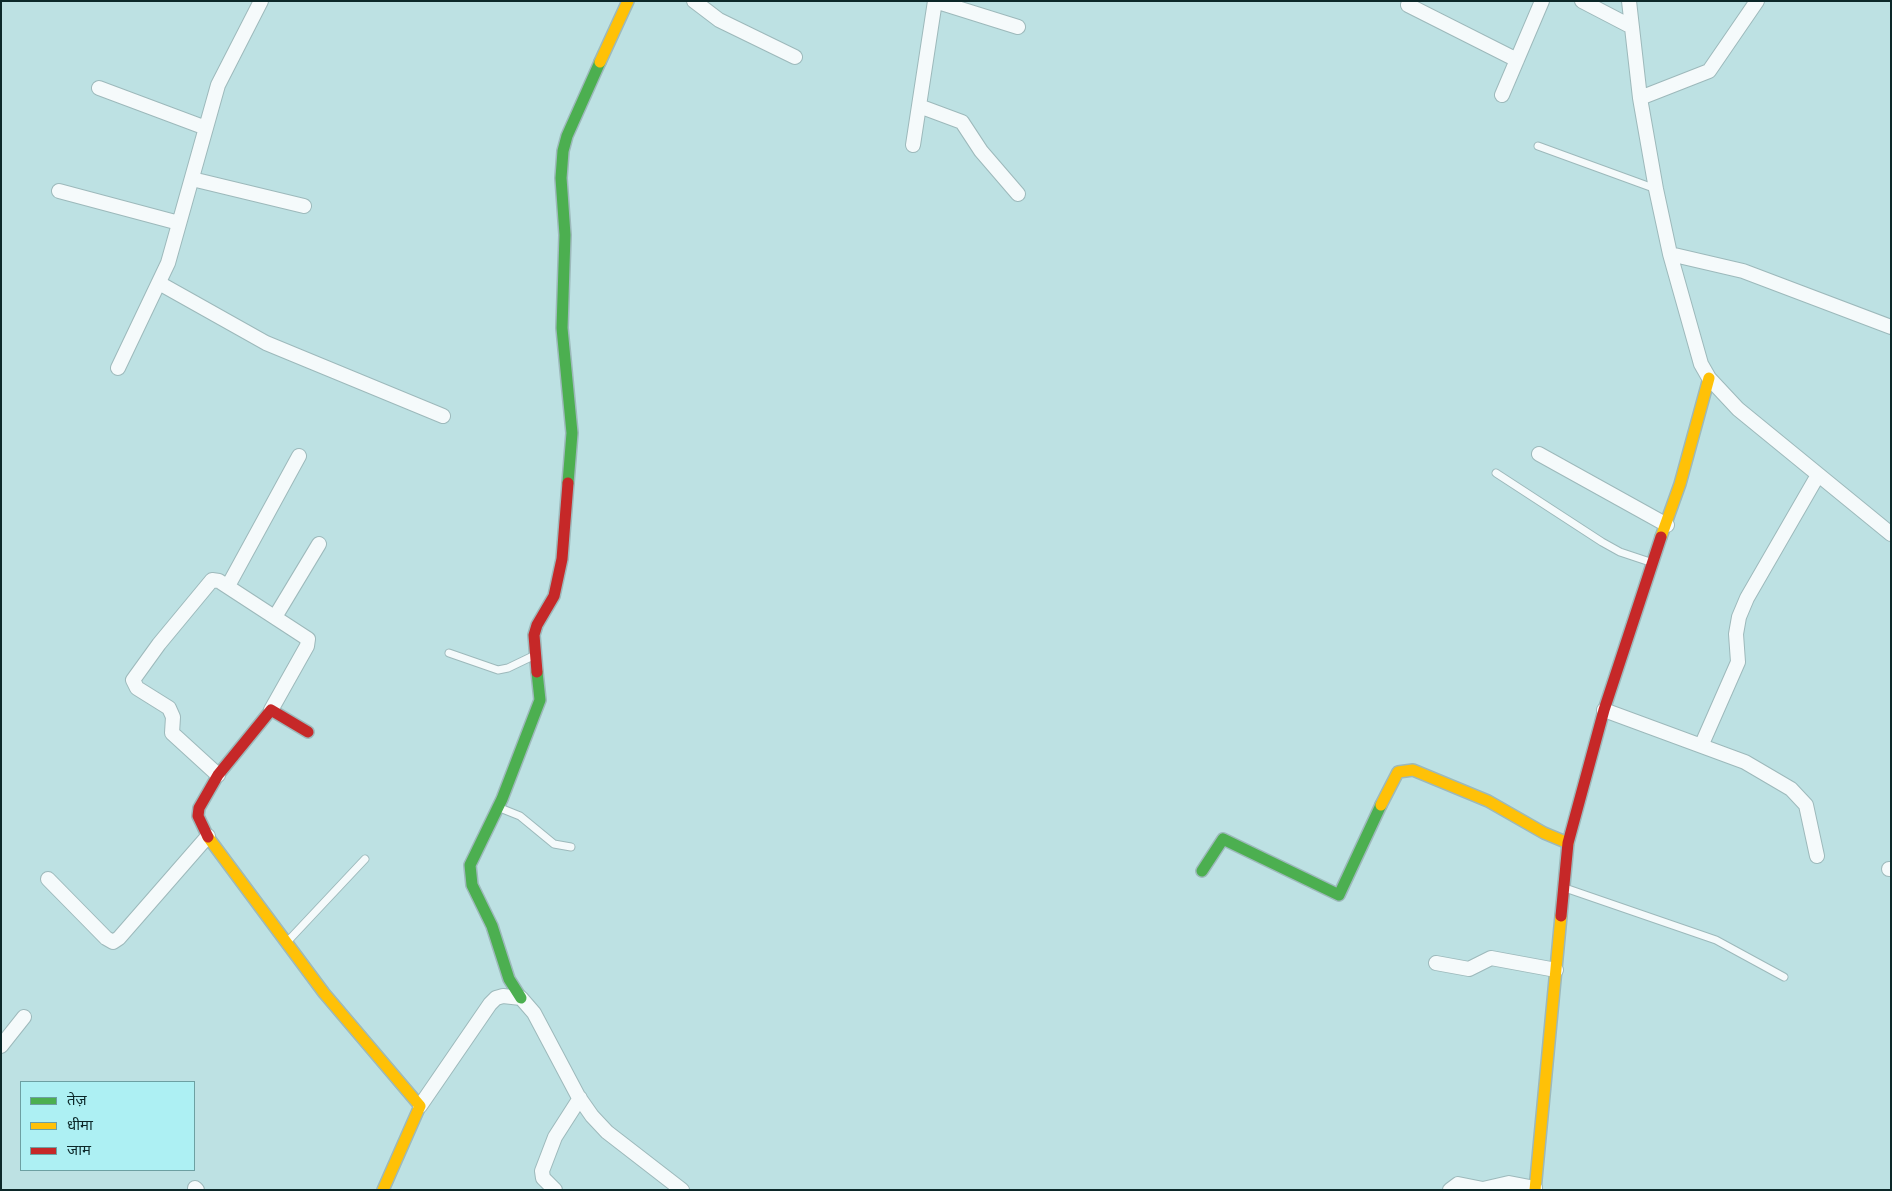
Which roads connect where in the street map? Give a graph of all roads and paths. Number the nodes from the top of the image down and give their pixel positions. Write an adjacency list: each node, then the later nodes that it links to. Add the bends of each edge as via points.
1 (261, 1): 18 (street, via 218,86)
2 (694, 1): 12 (street, via 719,20)
3 (935, 1): 10 (street); 17 (street)
4 (1542, 1): 13 (street)
5 (1582, 1): 11 (street)
6 (1629, 1): 11 (street)
7 (1757, 1): 16 (street, via 1709,71)
8 (624, 5): 44 (street, via 563,151 562,328 572,434 562,559 554,596 535,631)
9 (1408, 5): 13 (street)
10 (1018, 27)
11 (1632, 27): 16 (street)
12 (794, 56)
13 (1517, 60): 15 (street)
14 (99, 88): 18 (street)
15 (1502, 95)
16 (1640, 98): 22 (street)
17 (919, 106): 19 (street); 24 (street, via 962,122 981,151)
18 (206, 128): 21 (street)
19 (913, 145)
20 (1538, 146): 22 (lane)
21 (192, 179): 25 (street); 26 (street)
22 (1656, 189): 27 (street)
23 (59, 191): 26 (street)
24 (1018, 194)
25 (304, 206)
26 (179, 223): 28 (street)
27 (1670, 254): 29 (street, via 1743,271); 31 (street, via 1701,364)
28 (159, 283): 30 (street); 32 (street, via 266,343)
29 (1891, 327)
30 (118, 368)
31 (1709, 378): 36 (street, via 1738,409); 37 (street)
32 (442, 416)
33 (1539, 454): 37 (street)
34 (299, 456): 41 (street)
35 (1496, 473): 40 (lane, via 1602,542)
36 (1818, 475): 38 (street); 48 (street, via 1747,598 1736,634 1738,662)
37 (1667, 525): 40 (street)
38 (1891, 534)
39 (319, 544): 42 (street)
40 (1652, 563): 46 (street)
41 (228, 586): 42 (street); 49 (street, via 212,580 133,680 135,686 169,708 173,717 172,733)
42 (275, 616): 45 (street, via 305,635 308,642)
43 (449, 654): 44 (lane, via 498,670)
44 (536, 654): 50 (street, via 540,700)
45 (271, 710): 47 (street); 49 (street)
46 (1604, 710): 48 (street); 52 (street)
47 (308, 732)
48 (1702, 744): 54 (street, via 1745,762 1804,800)
49 (218, 775): 51 (street, via 199,808 199,822)
50 (498, 807): 53 (lane, via 520,816 554,844); 63 (street, via 474,856 470,873 509,979)
51 (208, 836): 57 (street, via 120,938 113,942); 59 (street)
52 (1568, 843): 56 (street, via 1488,801 1413,770 1404,770 1398,772 1392,781 1338,895 1224,839); 58 (street)
53 (571, 847)
54 (1817, 856)
55 (365, 859): 59 (lane)
56 (1202, 871)
57 (48, 879)
58 (1564, 887): 61 (street); 62 (lane, via 1716,940)
59 (287, 942): 67 (street, via 348,1024)
60 (1436, 963): 61 (street, via 1469,969 1491,958)
61 (1556, 970): 69 (street)
62 (1784, 977)
63 (520, 998): 66 (street, via 534,1013); 67 (street, via 503,996 490,1004)
64 (24, 1017): 65 (street)
65 (1, 1046)
66 (580, 1098): 71 (street, via 555,1137 542,1171 542,1178); 72 (street, via 607,1132)
67 (420, 1106): 70 (street)
68 (1496, 1188): 69 (street, via 1509,1182); 73 (street, via 1458,1184)
69 (1535, 1189)
70 (383, 1190)
71 (555, 1190)
72 (682, 1190)
73 (1450, 1190)

